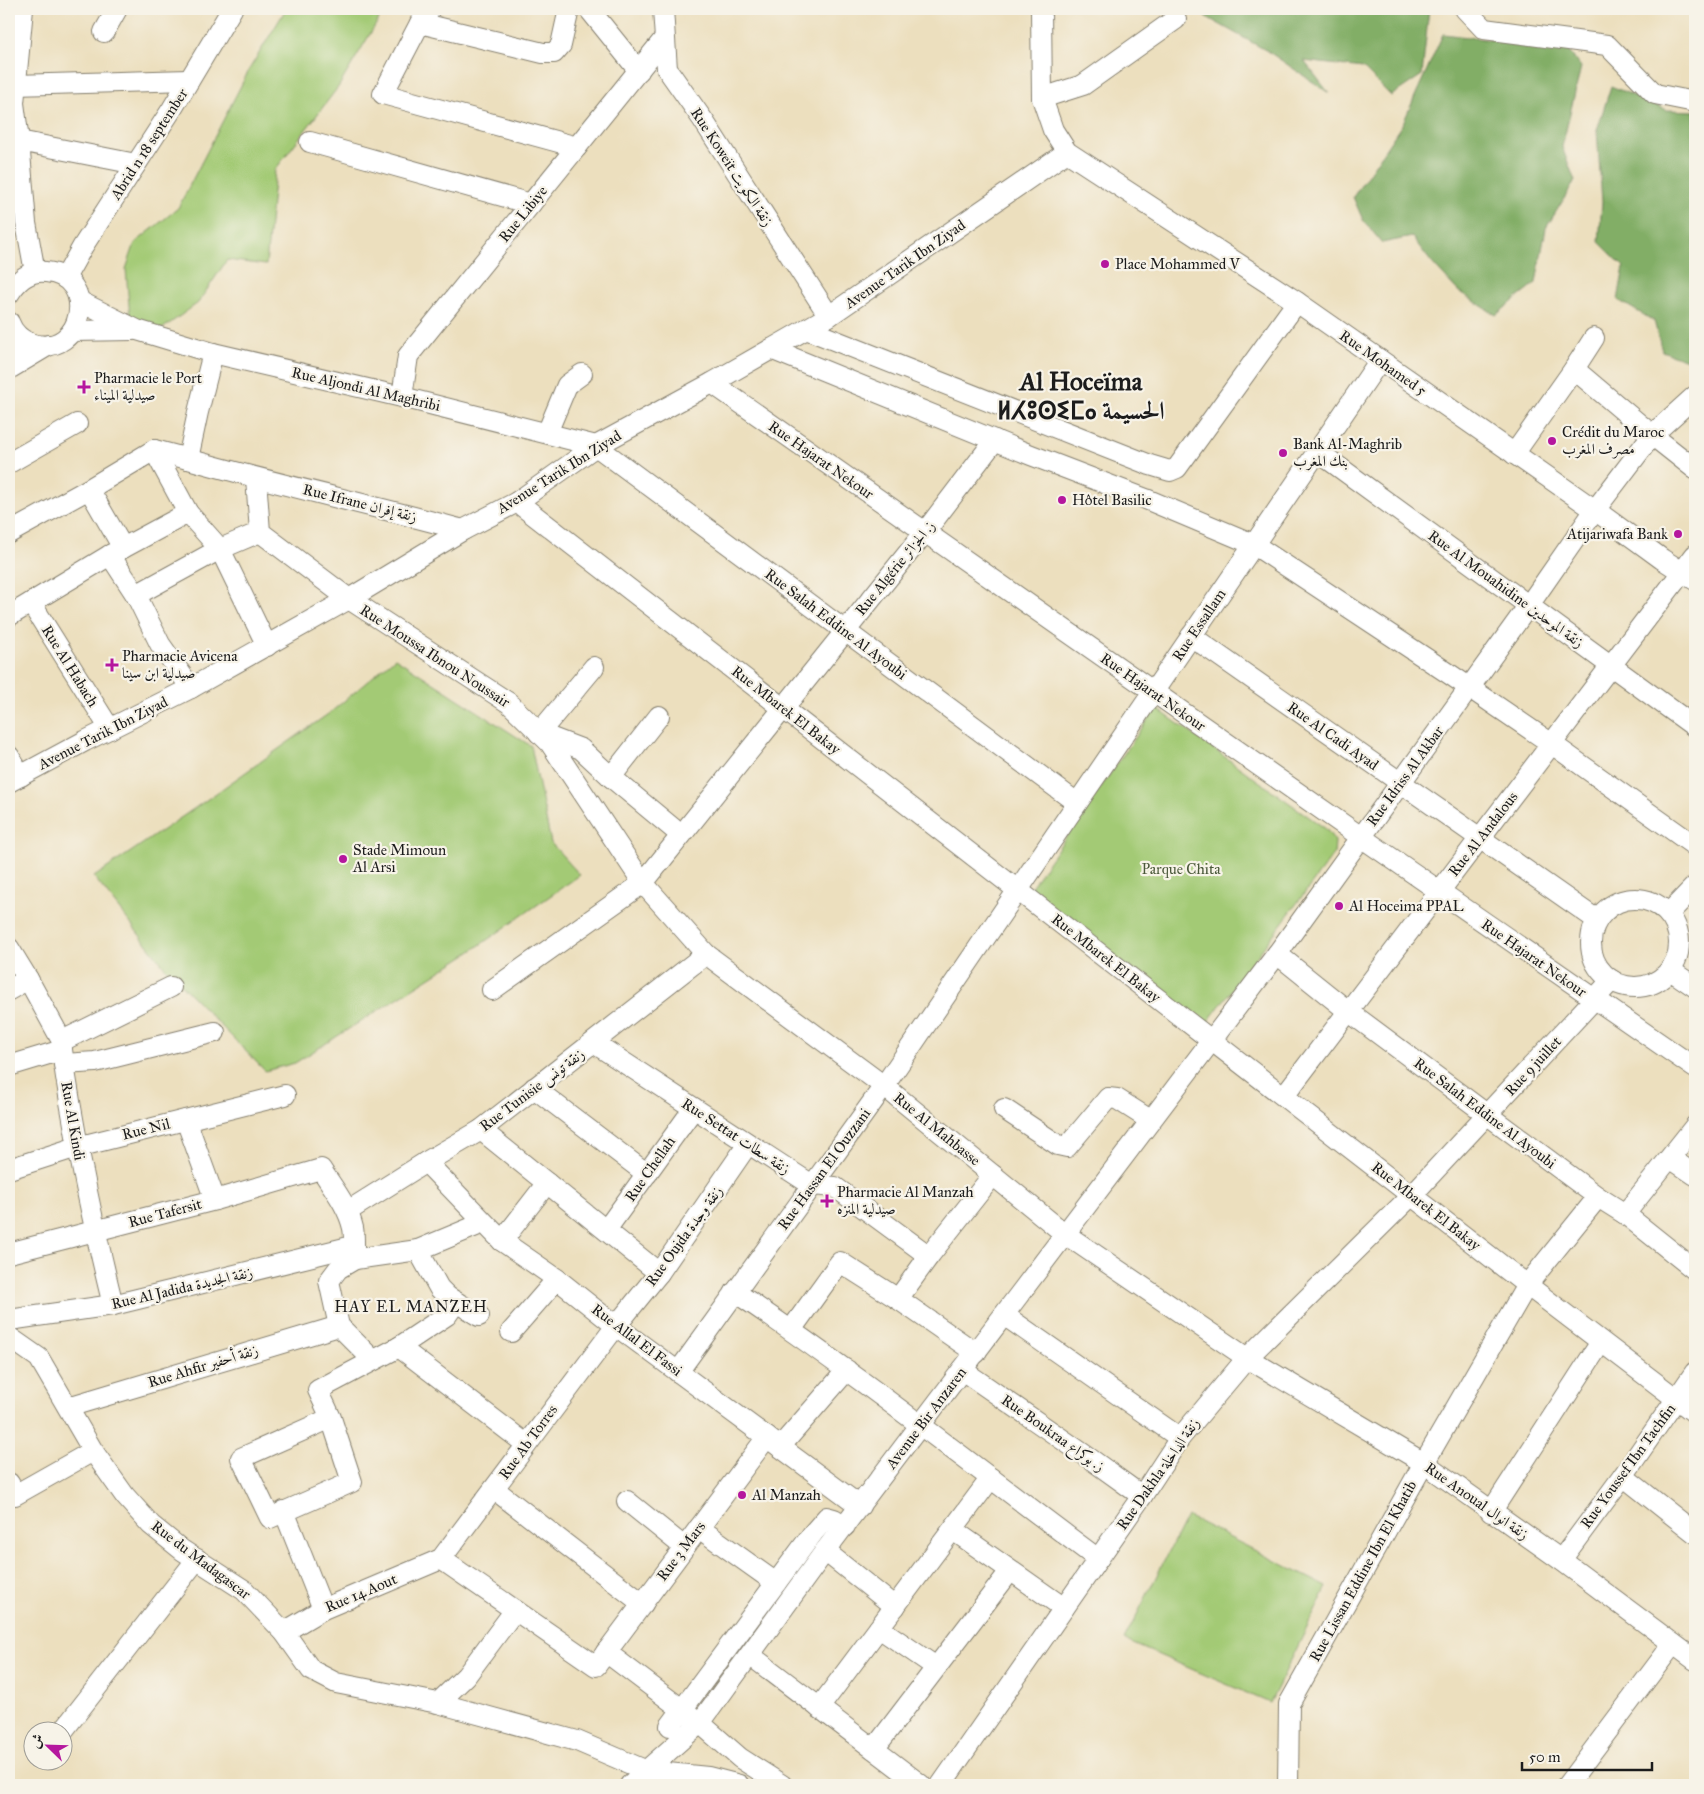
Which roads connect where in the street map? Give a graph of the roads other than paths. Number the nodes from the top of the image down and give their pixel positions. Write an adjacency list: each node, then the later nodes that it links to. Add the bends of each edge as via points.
1 (23, 9): 17 (street)
2 (117, 9): 11 (street)
3 (232, 9): 14 (street, Abrid n 18 september)
4 (569, 9): 9 (street, via 561,45 554,53 543,53)
5 (589, 9): 13 (street)
6 (663, 9): 12 (street, Rue Koweït زنقة الكويت)
7 (1041, 9): 15 (street)
8 (1464, 9): 16 (street, via 1484,30 1607,45 1655,94)
9 (425, 16): 19 (street, via 383,94)
10 (1176, 19): 15 (street, via 1083,85)
11 (104, 32)
12 (664, 39): 13 (street, Rue Libiye); 28 (street, Rue Koweït زنقة الكويت, via 668,69)
13 (639, 71): 19 (street, Rue Libiye)
14 (189, 80): 17 (street); 21 (street, Abrid n 18 september)
15 (1042, 98): 20 (street, via 1053,130)
16 (1695, 102)
17 (14, 112): 21 (street); 23 (street, via 26,223)
18 (310, 142): 22 (street)
19 (578, 147): 22 (street, Rue Libiye)
20 (1067, 152): 27 (street, Rue Mohamed 5); 28 (street, Avenue Tarik Ibn Ziyad)
21 (136, 164): 24 (street, Abrid n 18 september)
22 (531, 204): 42 (street, Rue Libiye, via 408,356)
23 (35, 272): 24 (street, via 54,273); 25 (street, via 15,284)
24 (65, 278): 26 (street)
25 (9, 294)
26 (79, 301): 30 (street, Rue Aljondi Al Maghribi); 31 (street, via 78,322)
27 (1297, 302): 29 (street, via 1177,468 1170,471); 37 (street, Rue Mohamed 5)
28 (828, 316): 29 (street, Avenue Tarik Ibn Ziyad)
29 (806, 329): 35 (street, Avenue Tarik Ibn Ziyad)
30 (137, 330): 31 (street, Rue Aljondi Al Maghribi); 36 (street, Rue Aljondi Al Maghribi)
31 (72, 331): 34 (street, via 66,338)
32 (12, 337): 34 (street, via 38,346)
33 (1594, 338): 38 (street)
34 (49, 346): 39 (street)
35 (771, 349): 41 (street, Avenue Tarik Ibn Ziyad); 47 (street)
36 (213, 353): 42 (street, Rue Aljondi Al Maghribi); 52 (street)
37 (1380, 360): 50 (street, Rue Essallam); 51 (street, Rue Mohamed 5)
38 (1574, 369): 46 (street); 51 (street)
39 (9, 370)
40 (582, 374): 45 (street, via 567,385)
41 (712, 383): 48 (street, Avenue Tarik Ibn Ziyad); 62 (street, Rue Hajarat Nekour)
42 (402, 396): 45 (street, Rue Aljondi Al Maghribi)
43 (1695, 396): 46 (street, Rue Idriss Al Akbar)
44 (77, 424): 53 (street)
45 (548, 434): 48 (street, Rue Aljondi Al Maghribi)
46 (1652, 435): 54 (street); 58 (street, Rue Idriss Al Akbar)
47 (996, 440): 62 (street, Rue Algérie ز. الجزائر); 64 (street)
48 (596, 446): 57 (street, Avenue Tarik Ibn Ziyad); 74 (street, Rue Salah Eddine Al Ayoubi)
49 (154, 450): 52 (street, Rue Ifrane زنقة إفران); 56 (street); 59 (street)
50 (1317, 452): 64 (street, Rue Essallam); 72 (street, Rue Al Mouahidine زنقة الموحدين)
51 (1514, 454): 58 (street, Rue Mohamed 5)
52 (188, 459): 55 (street, Rue Ifrane زنقة إفران)
53 (9, 463)
54 (1695, 469)
55 (256, 478): 60 (street, Rue Ifrane زنقة إفران); 61 (street)
56 (89, 489): 63 (street); 66 (street)
57 (517, 502): 60 (street, Avenue Tarik Ibn Ziyad); 82 (street, Rue Mbarek El Bakay)
58 (1595, 510): 68 (street, Rue Mohamed 5); 72 (street, Rue Idriss Al Akbar)
59 (188, 513): 65 (street); 66 (street)
60 (463, 530): 70 (street, Avenue Tarik Ibn Ziyad)
61 (260, 532): 65 (street); 70 (street, Rue Moussa Ibnou Noussair)
62 (924, 532): 74 (street, Rue Algérie ز. الجزائر); 81 (street, Rue Hajarat Nekour)
63 (9, 533)
64 (1253, 544): 75 (street, Rue Essallam); 80 (street)
65 (220, 550): 69 (street); 76 (street)
66 (117, 552): 69 (street); 71 (street)
67 (1695, 555): 68 (street, Rue Al Andalous)
68 (1689, 576): 77 (street, Rue Al Andalous)
69 (136, 595): 79 (street, via 160,644)
70 (350, 600): 76 (street, Avenue Tarik Ibn Ziyad); 86 (street, Rue Moussa Ibnou Noussair, via 509,703)
71 (31, 603): 73 (street); 85 (street, Rue Al Habach)
72 (1530, 605): 77 (street, Rue Al Mouahidine زنقة الموحدين); 80 (street, Rue Idriss Al Akbar)
73 (9, 616)
74 (845, 631): 82 (street, Rue Algérie ز. الجزائر); 92 (street, Rue Salah Eddine Al Ayoubi)
75 (1191, 636): 81 (street, Rue Essallam); 91 (street, Rue Al Cadi Ayad)
76 (267, 646): 79 (street, Avenue Tarik Ibn Ziyad)
77 (1612, 666): 84 (street, Rue Al Mouahidine زنقة الموحدين); 87 (street, Rue Al Andalous)
78 (594, 667): 86 (street)
79 (191, 688): 85 (street, Avenue Tarik Ibn Ziyad)
80 (1468, 688): 87 (street); 91 (street, Rue Idriss Al Akbar)
81 (1153, 692): 92 (street, Rue Essallam); 94 (street, Rue Hajarat Nekour)
82 (783, 708): 93 (street, Rue Algérie ز. الجزائر); 99 (street, Rue Mbarek El Bakay)
83 (658, 716): 89 (street)
84 (1695, 727)
85 (110, 728): 90 (street, Avenue Tarik Ibn Ziyad)
86 (539, 733): 89 (street, via 581,749); 97 (street, Rue Moussa Ibnou Noussair, via 550,743)
87 (1552, 744): 95 (street, Rue Al Andalous); 96 (street)
88 (9, 756): 90 (street)
89 (611, 777): 93 (street)
90 (15, 779)
91 (1401, 784): 94 (street, Rue Idriss Al Akbar); 95 (street, Rue Al Cadi Ayad)
92 (1077, 803): 99 (street, Rue Essallam)
93 (681, 836): 97 (street, Rue Algérie ز. الجزائر)
94 (1361, 837): 100 (street, Rue Hajarat Nekour); 105 (street, Rue Idriss Al Akbar)
95 (1480, 838): 100 (street, Rue Al Andalous); 102 (street, Rue Al Cadi Ayad)
96 (1695, 846)
97 (643, 883): 104 (street, Rue Al Mahbasse); 112 (street, Rue Algérie ز. الجزائر)
98 (1695, 886): 101 (street)
99 (1017, 890): 116 (street, Rue Mbarek El Bakay); 121 (street, Rue Hassan El Ouzzani)
100 (1439, 891): 113 (street, Rue Hajarat Nekour); 114 (street, Rue Al Andalous)
101 (1669, 914): 102 (street, via 1650,900 1638,898 1623,900 1605,909); 106 (street, via 1677,928 1680,945)
102 (1597, 920): 108 (street, via 1592,931 1591,951 1600,971)
103 (9, 948): 107 (street, Rue Al Kindi)
104 (706, 954): 117 (street, Rue Tunisie زنقة تونس); 121 (street, Rue Al Mahbasse)
105 (1277, 954): 114 (street, Rue Salah Eddine Al Ayoubi); 116 (street, Rue Idriss Al Akbar)
106 (1670, 970): 108 (street, via 1656,982 1643,987 1628,987); 110 (street)
107 (28, 979): 111 (street); 118 (street, Rue Al Kindi)
108 (1612, 980): 113 (street, Rue 9 juillet)
109 (171, 987): 118 (street)
110 (1695, 987)
111 (9, 990)
112 (492, 990)
113 (1594, 1000): 120 (street, Rue Hajarat Nekour); 127 (street, Rue 9 juillet)
114 (1348, 1010): 124 (street, Rue Al Andalous); 127 (street, Rue Salah Eddine Al Ayoubi)
115 (215, 1032): 118 (street, via 95,1062)
116 (1211, 1040): 124 (street, Rue Mbarek El Bakay); 129 (street, Avenue Bir Anzaren)
117 (594, 1043): 122 (street, Rue Tunisie زنقة تونس); 125 (street, Rue Settat زنقة سطات)
118 (62, 1052): 119 (street); 133 (street, Rue Al Kindi)
119 (9, 1066)
120 (1695, 1068)
121 (884, 1086): 138 (street, Rue Al Mahbasse); 141 (street, Rue Hassan El Ouzzani)
122 (534, 1088): 131 (street, Rue Tunisie زنقة تونس); 137 (street)
123 (285, 1096): 128 (street, Rue Nil)
124 (1284, 1096): 142 (street, Rue Mbarek El Bakay)
125 (694, 1108): 132 (street, Rue Settat زنقة سطات); 137 (street, Rue Chellah)
126 (1004, 1108): 129 (street, via 1058,1145 1067,1147 1108,1098 1117,1099)
127 (1488, 1115): 142 (street, Rue 9 juillet); 143 (street, Rue Salah Eddine Al Ayoubi)
128 (186, 1120): 133 (street, Rue Nil); 144 (street)
129 (1150, 1120): 150 (street, Avenue Bir Anzaren)
130 (1695, 1126): 134 (street)
131 (481, 1130): 135 (street, Rue Tunisie زنقة تونس); 140 (street)
132 (748, 1144): 141 (street, Rue Settat زنقة سطات); 157 (street, Rue Oujda زنقة وجدة)
133 (77, 1147): 136 (street, Rue Nil); 149 (street, Rue Al Kindi)
134 (1670, 1158): 139 (street); 146 (street)
135 (426, 1162): 145 (street, Rue Tunisie زنقة تونس); 147 (street, Rue Allal El Fassi)
136 (9, 1169)
137 (647, 1174): 148 (street, Rue Chellah)
138 (993, 1175): 150 (street, Rue Al Mahbasse); 155 (street)
139 (1695, 1175)
140 (547, 1183): 148 (street); 151 (street)
141 (812, 1185): 155 (street, Rue Settat زنقة سطات, via 835,1187); 160 (street, Rue Hassan El Ouzzani)
142 (1412, 1195): 159 (street, Rue Mbarek El Bakay); 175 (street, Rue Dakhla زنقة الداخلة)
143 (1598, 1197): 146 (street, Rue Salah Eddine Al Ayoubi); 159 (street, Rue Lissan Eddine Ibn El Khatib)
144 (214, 1200): 145 (street, Rue Tafersit, via 321,1169); 149 (street, Rue Tafersit)
145 (348, 1211): 154 (street, via 353,1227)
146 (1625, 1214): 156 (street, Rue Salah Eddine Al Ayoubi)
147 (483, 1223): 151 (street, Rue Allal El Fassi); 152 (street)
148 (606, 1230): 157 (street)
149 (94, 1231): 153 (street, Rue Tafersit); 163 (street, Rue Al Kindi)
150 (1065, 1234): 164 (street, Avenue Bir Anzaren); 175 (street, Rue Al Mahbasse)
151 (502, 1241): 158 (street, Rue Allal El Fassi)
152 (418, 1250): 154 (street); 162 (street, via 439,1288)
153 (9, 1253)
154 (354, 1253): 163 (street, Rue Al Jadida زنقة الجديدة); 167 (street, via 329,1281)
155 (929, 1256): 161 (street)
156 (1695, 1270)
157 (659, 1273): 168 (street, Rue Oujda زنقة وجدة)
158 (558, 1279): 168 (street, Rue Allal El Fassi); 170 (street)
159 (1527, 1285): 172 (street, Rue Mbarek El Bakay); 190 (street, Rue Lissan Eddine Ibn El Khatib)
160 (735, 1292): 169 (street); 179 (street, Rue Hassan El Ouzzani)
161 (898, 1300): 169 (street, via 840,1262); 174 (street)
162 (456, 1302): 165 (street); 173 (street, via 447,1315)
163 (112, 1305): 166 (street, Rue Al Jadida زنقة الجديدة)
164 (1004, 1314): 174 (street, Avenue Bir Anzaren); 186 (street)
165 (479, 1316)
166 (9, 1320)
167 (339, 1326): 176 (street); 182 (street, Rue Ahfir زنقة أحفير)
168 (616, 1326): 179 (street, Rue Allal El Fassi); 188 (street, Rue Ab Torres)
169 (791, 1330): 177 (street)
170 (511, 1332)
171 (9, 1337): 182 (street, Rue du Madagascar, via 39,1358)
172 (1601, 1342): 181 (street, Rue Mbarek El Bakay); 199 (street)
173 (398, 1346): 176 (street); 188 (street)
174 (976, 1352): 178 (street, Avenue Bir Anzaren)
175 (1247, 1358): 186 (street, Rue Dakhla زنقة الداخلة); 190 (street, Rue Anoual زنقة انوال)
176 (372, 1360): 184 (street, via 318,1390)
177 (847, 1370): 185 (street); 187 (street, Rue 3 Mars)
178 (962, 1370): 185 (street, Avenue Bir Anzaren); 195 (street, Rue Boukraa ز. بوكراع)
179 (678, 1372): 187 (street, Rue Allal El Fassi)
180 (1695, 1372): 181 (street, Rue Youssef Ibn Tachfin)
181 (1677, 1398): 183 (street, Rue Mbarek El Bakay); 191 (street, Rue Youssef Ibn Tachfin)
182 (68, 1407): 189 (street, Rue du Madagascar)
183 (1695, 1413)
184 (331, 1418): 198 (street, via 352,1482); 198 (street, via 241,1458 270,1518)
185 (920, 1426): 192 (street); 197 (street, Avenue Bir Anzaren)
186 (1180, 1438): 195 (street, Rue Dakhla زنقة الداخلة)
187 (773, 1442): 197 (street, Rue Allal El Fassi); 201 (street, Rue 3 Mars)
188 (526, 1444): 194 (street, Rue Ab Torres)
189 (94, 1451): 193 (street, via 15,1496); 207 (street, Rue du Madagascar, via 125,1496 151,1525)
190 (1424, 1463): 199 (street, Rue Anoual زنقة انوال); 236 (street, Rue Lissan Eddine Ibn El Khatib, via 1289,1704)
191 (1623, 1476): 203 (street); 209 (street, Rue Youssef Ibn Tachfin)
192 (991, 1478): 202 (street); 208 (street)
193 (9, 1484)
194 (494, 1489): 206 (street, Rue Ab Torres); 212 (street)
195 (1142, 1496): 208 (street, Rue Dakhla زنقة الداخلة)
196 (627, 1502): 204 (street)
197 (860, 1506): 200 (street, Avenue Bir Anzaren)
198 (284, 1511): 215 (street)
199 (1492, 1512): 209 (street, Rue Anoual زنقة انوال)
200 (845, 1526): 205 (street, Avenue Bir Anzaren); 211 (street, via 828,1518)
201 (699, 1528): 204 (street, Rue 3 Mars); 211 (street)
202 (953, 1530): 210 (street); 213 (street)
203 (1695, 1533)
204 (684, 1547): 212 (street, Rue 3 Mars)
205 (825, 1551): 213 (street); 220 (street, Avenue Bir Anzaren)
206 (441, 1558): 215 (street, Rue 14 Aout); 216 (street)
207 (197, 1559): 218 (street, Rue du Madagascar, via 244,1590); 227 (street)
208 (1098, 1559): 214 (street, Rue Dakhla زنقة الداخلة)
209 (1561, 1560): 219 (street, Rue Anoual زنقة انوال)
210 (1010, 1571): 214 (street); 223 (street)
211 (776, 1583): 226 (street)
212 (643, 1604): 221 (street, Rue 3 Mars)
213 (895, 1607): 217 (street)
214 (1064, 1608): 235 (street, Rue Dakhla زنقة الداخلة)
215 (323, 1609): 218 (street, Rue 14 Aout)
216 (515, 1610): 221 (street); 224 (street, via 466,1676)
217 (879, 1628): 223 (street); 225 (street)
218 (284, 1632): 224 (street, Rue du Madagascar, via 311,1670 336,1683)
219 (1673, 1644): 222 (street, Rue Anoual زنقة انوال); 237 (street)
220 (750, 1655): 225 (street); 228 (street, Avenue Bir Anzaren)
221 (601, 1659): 226 (street)
222 (1695, 1660)
223 (936, 1667): 229 (street)
224 (438, 1703): 230 (street, Rue du Madagascar, via 577,1741)
225 (819, 1708): 229 (street)
226 (676, 1718): 228 (street)
227 (70, 1722)
228 (700, 1724): 230 (street, Avenue Bir Anzaren); 233 (street, via 740,1758)
229 (874, 1749): 234 (street)
230 (650, 1778): 231 (street, Avenue Bir Anzaren); 232 (street, Rue du Madagascar, via 708,1777)
231 (630, 1785)
232 (739, 1785)
233 (782, 1785)
234 (921, 1785)
235 (941, 1785)
236 (1288, 1785)
237 (1567, 1785)

